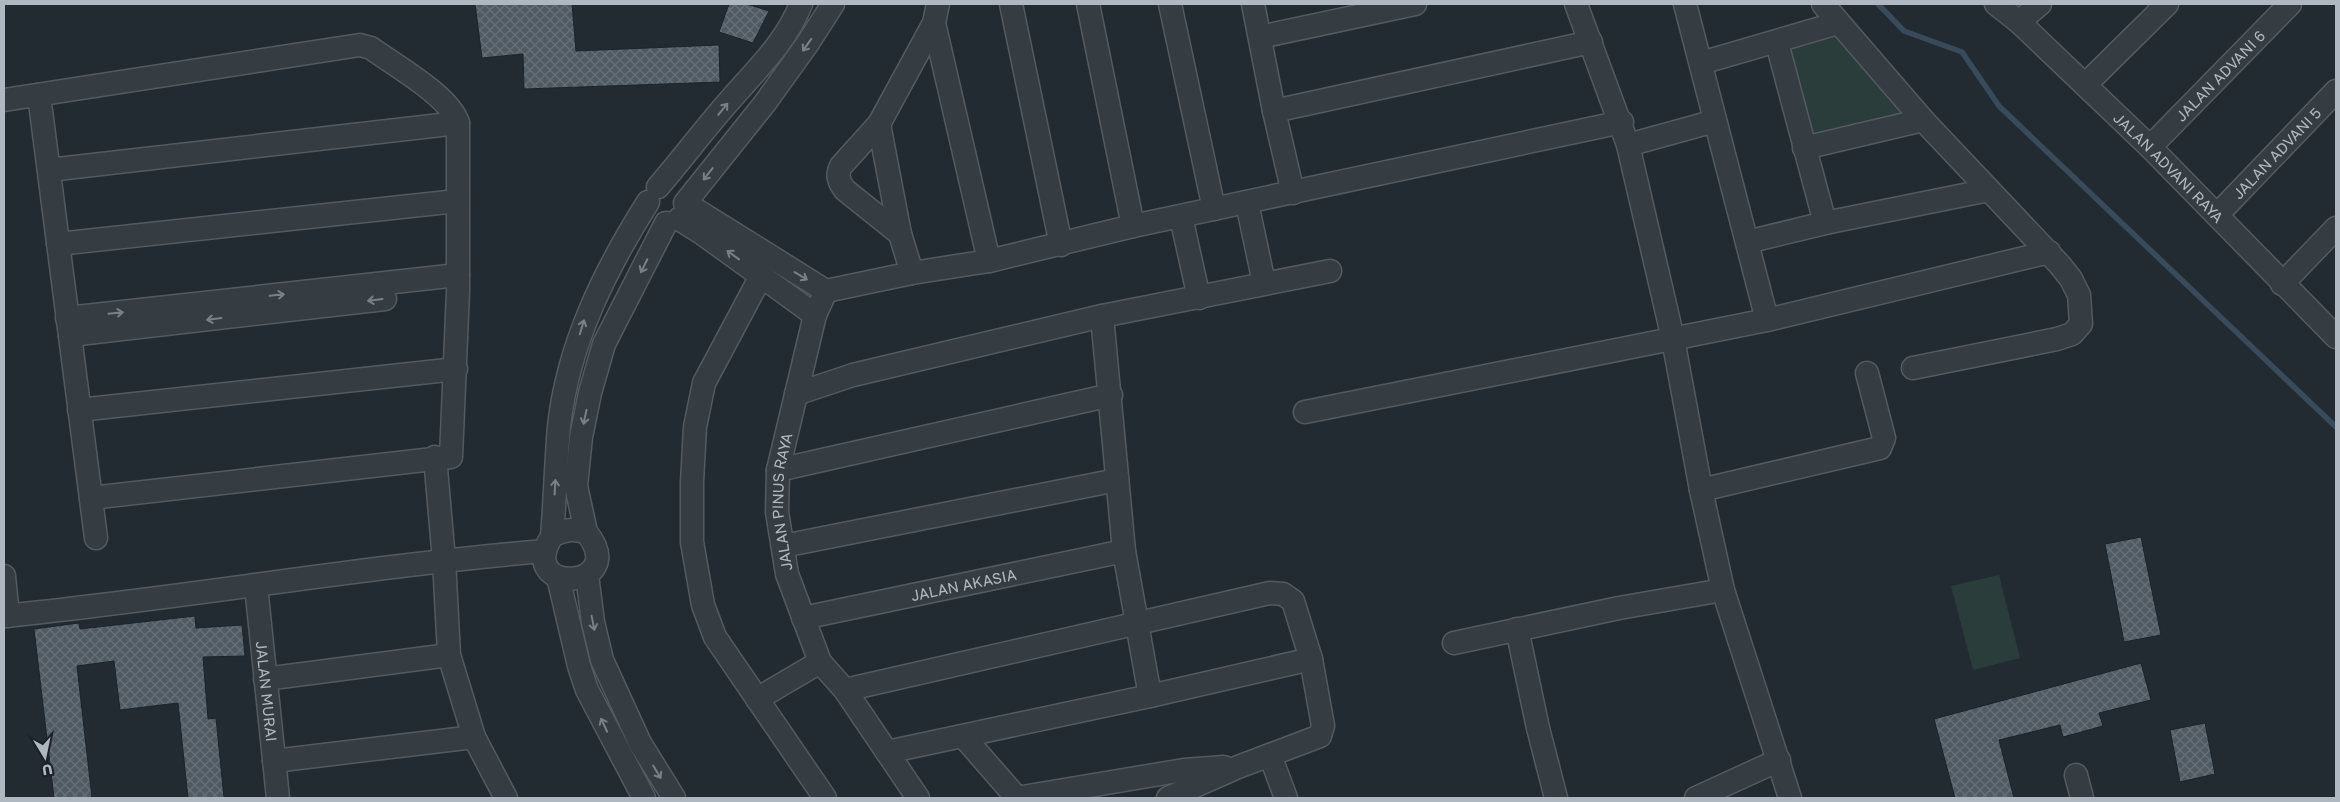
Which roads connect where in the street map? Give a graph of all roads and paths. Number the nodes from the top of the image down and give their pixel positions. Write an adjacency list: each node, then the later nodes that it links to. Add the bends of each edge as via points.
1 (801, 4): 38 (street, one-way to 1, via 773,53)
2 (833, 4): 43 (street, one-way to 43, via 765,103)
3 (1011, 4): 51 (street)
4 (1088, 4): 46 (street)
5 (1170, 4): 41 (street)
6 (1253, 4): 18 (street)
7 (1415, 4): 18 (street)
8 (1685, 4): 21 (street)
9 (1823, 4): 17 (street)
10 (1996, 4): 16 (street, JALAN ADVANI RAYA)
11 (2040, 4): 16 (street)
12 (2167, 4): 22 (street)
13 (2290, 4): 34 (street, JALAN ADVANI 6)
14 (1580, 5): 19 (street)
15 (936, 13): 31 (street); 53 (street)
16 (2018, 22): 22 (street, JALAN ADVANI RAYA)
17 (1838, 23): 20 (street); 27 (street)
18 (1260, 37): 26 (street)
19 (1591, 42): 26 (street); 29 (street)
20 (1777, 43): 21 (street); 33 (street)
21 (1702, 63): 28 (street)
22 (2085, 85): 34 (street, JALAN ADVANI RAYA)
23 (2336, 91): 42 (street, JALAN ADVANI 5)
24 (39, 95): 25 (street); 30 (street, via 360,44 371,48 437,96 450,108); 35 (street)
25 (4, 100)
26 (1274, 111): 37 (street)
27 (1923, 120): 33 (street); 36 (street)
28 (1715, 121): 32 (street); 49 (street)
29 (1622, 122): 32 (street); 37 (street)
30 (458, 123): 35 (street); 39 (street)
31 (879, 124): 48 (street); 48 (street, via 840,166 838,178 846,190)
32 (1628, 145): 67 (street)
33 (1804, 148): 45 (street)
34 (2150, 148): 42 (street, JALAN ADVANI RAYA)
35 (48, 170): 50 (street)
36 (1989, 190): 45 (street); 52 (street)
37 (1294, 193): 40 (street)
38 (653, 194): 43 (street, via 650,214 654,219); 43 (street, via 670,186 681,192); 84 (street, one-way to 38, via 559,424 583,323 617,251)
39 (457, 201): 50 (street); 58 (street)
40 (1247, 203): 41 (street); 57 (street)
41 (1214, 209): 44 (street)
42 (2217, 214): 59 (street, JALAN ADVANI RAYA)
43 (677, 215): 56 (street, one-way to 43); 60 (street, one-way to 60); 80 (street, one-way to 80, via 604,344 581,437 576,486)
44 (1181, 217): 46 (street); 61 (street)
45 (1825, 223): 49 (street)
46 (1133, 226): 51 (street)
47 (2336, 228): 59 (street)
48 (900, 234): 55 (street)
49 (1747, 242): 64 (street)
50 (58, 244): 65 (street)
51 (1061, 245): 53 (street)
52 (2049, 252): 64 (street); 69 (street, via 2071,279 2079,296 2081,324 2078,329 2057,339)
53 (989, 261): 55 (street)
54 (1330, 271): 57 (street)
55 (912, 273): 60 (street)
56 (762, 276): 62 (street); 101 (street, via 704,383 695,427 692,482 692,542 703,605 715,637)
57 (1264, 282): 61 (street)
58 (458, 283): 65 (street); 68 (street)
59 (2282, 284): 66 (street, JALAN ADVANI RAYA)
60 (826, 292): 62 (street, JALAN PINUS RAYA)
61 (1199, 298): 63 (street)
62 (815, 316): 71 (street, JALAN PINUS RAYA)
63 (1102, 316): 71 (street, via 853,374); 72 (street)
64 (1766, 320): 67 (street)
65 (69, 327): 73 (street)
66 (2336, 337)
67 (1673, 339): 74 (street); 78 (street)
68 (456, 368): 73 (street); 75 (street)
69 (1912, 368)
70 (1867, 373): 78 (street, via 1884,438 1880,448)
71 (796, 394): 76 (street, JALAN PINUS RAYA)
72 (1111, 395): 76 (street); 77 (street)
73 (79, 410): 79 (street)
74 (1305, 412)
75 (443, 457): 79 (street); 85 (street)
76 (778, 470): 82 (street, JALAN PINUS RAYA, via 777,512)
77 (1117, 480): 82 (street); 83 (street)
78 (1701, 490): 89 (street)
79 (90, 498): 81 (street)
80 (586, 532): 84 (street, via 563,530); 86 (street, via 596,549 597,558)
81 (96, 538)
82 (783, 546): 91 (street, JALAN PINUS RAYA, via 787,574)
83 (1124, 551): 91 (street, JALAN AKASIA); 92 (street)
84 (550, 556): 85 (street, via 485,566); 86 (street, via 568,580 578,580); 106 (street, one-way to 84, via 587,690)
85 (452, 559): 88 (street); 95 (street)
86 (587, 575): 104 (street, one-way to 104, via 602,660)
87 (4, 576): 90 (street)
88 (256, 586): 90 (street); 98 (street, JALAN MURAI)
89 (1723, 590): 93 (street); 108 (street)
90 (6, 616)
91 (803, 618): 97 (street, JALAN PINUS RAYA)
92 (1136, 624): 96 (street, via 1270,593 1283,594 1294,601); 99 (street); 100 (street)
93 (1518, 629): 94 (street); 121 (street)
94 (1454, 643)
95 (449, 655): 98 (street); 103 (street)
96 (1310, 659): 100 (street); 107 (street, via 1323,726 1320,736)
97 (820, 662): 99 (street, JALAN PINUS RAYA); 101 (street)
98 (265, 679): 109 (street, JALAN MURAI)
99 (846, 690): 105 (street, JALAN PINUS RAYA)
100 (1150, 696): 102 (street)
101 (757, 699): 117 (street)
102 (963, 736): 105 (street); 110 (street, via 1017,798 1184,770)
103 (474, 737): 109 (street); 114 (street)
104 (640, 743): 106 (street); 116 (street, one-way to 116)
105 (886, 752): 118 (street, JALAN PINUS RAYA)
106 (620, 755): 115 (street)
107 (1270, 755): 110 (street); 120 (street)
108 (1779, 760): 122 (street); 123 (street)
109 (274, 761): 113 (street, JALAN MURAI)
110 (1238, 766): 112 (street)
111 (2076, 775): 124 (street)
112 (1200, 792): 119 (street)
113 (278, 798)
114 (506, 798)
115 (644, 798)
116 (674, 798)
117 (825, 798)
118 (918, 798)
119 (1168, 798)
120 (1286, 798)
121 (1556, 798)
122 (1696, 798)
123 (1790, 798)
124 (2082, 798)

